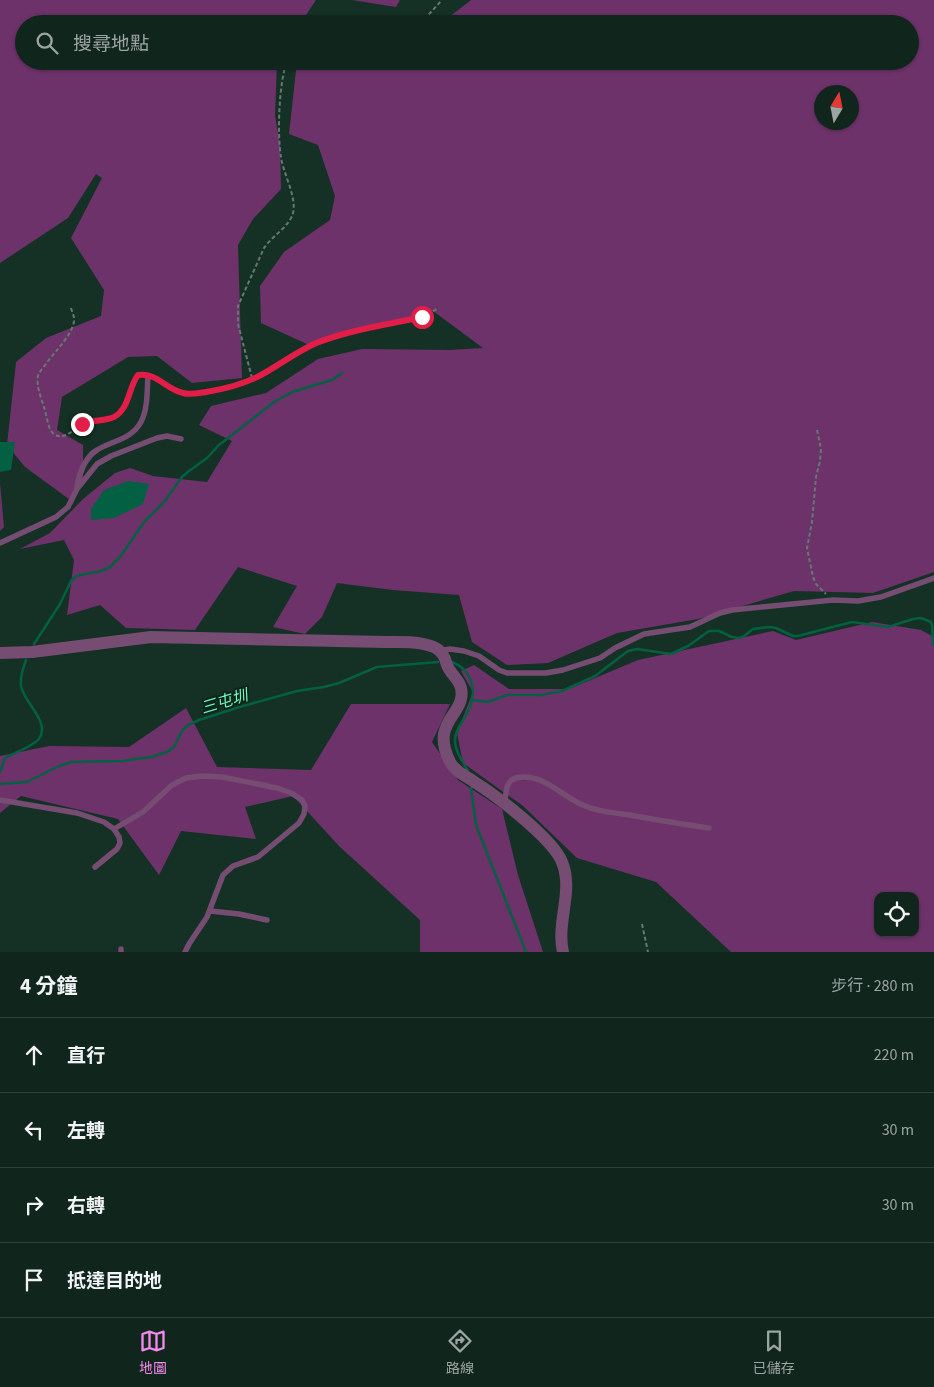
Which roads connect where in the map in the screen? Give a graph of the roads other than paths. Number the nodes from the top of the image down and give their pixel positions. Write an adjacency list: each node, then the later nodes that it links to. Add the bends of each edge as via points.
1 (148, 376): 3 (lane, via 143,419 126,438 95,451 85,463)
2 (181, 439): 3 (lane, via 157,438 111,456 97,464)
3 (77, 489): 4 (lane, via 68,507 56,517)
4 (0, 543)
5 (934, 578): 6 (lane, via 881,598 726,612 690,626 644,634 600,658 546,673 507,673 464,651)
6 (440, 651): 7 (street, via 418,643 151,637); 9 (street, via 461,690 460,700 444,728 444,746 451,764 461,775)
7 (0, 653)
8 (0, 800): 11 (lane, via 77,813)
9 (505, 804): 10 (lane, via 509,783 514,778 527,776 546,782 594,810); 16 (street, via 549,842 563,864 567,885 561,923)
10 (709, 828)
11 (114, 829): 12 (lane, via 120,843); 13 (lane, via 143,812 172,785 186,778 222,777 255,782 291,793 302,800 304,814 299,823 258,857 233,866 223,875)
12 (95, 867)
13 (210, 911): 14 (lane); 15 (lane)
14 (267, 920)
15 (185, 952)
16 (563, 952)

